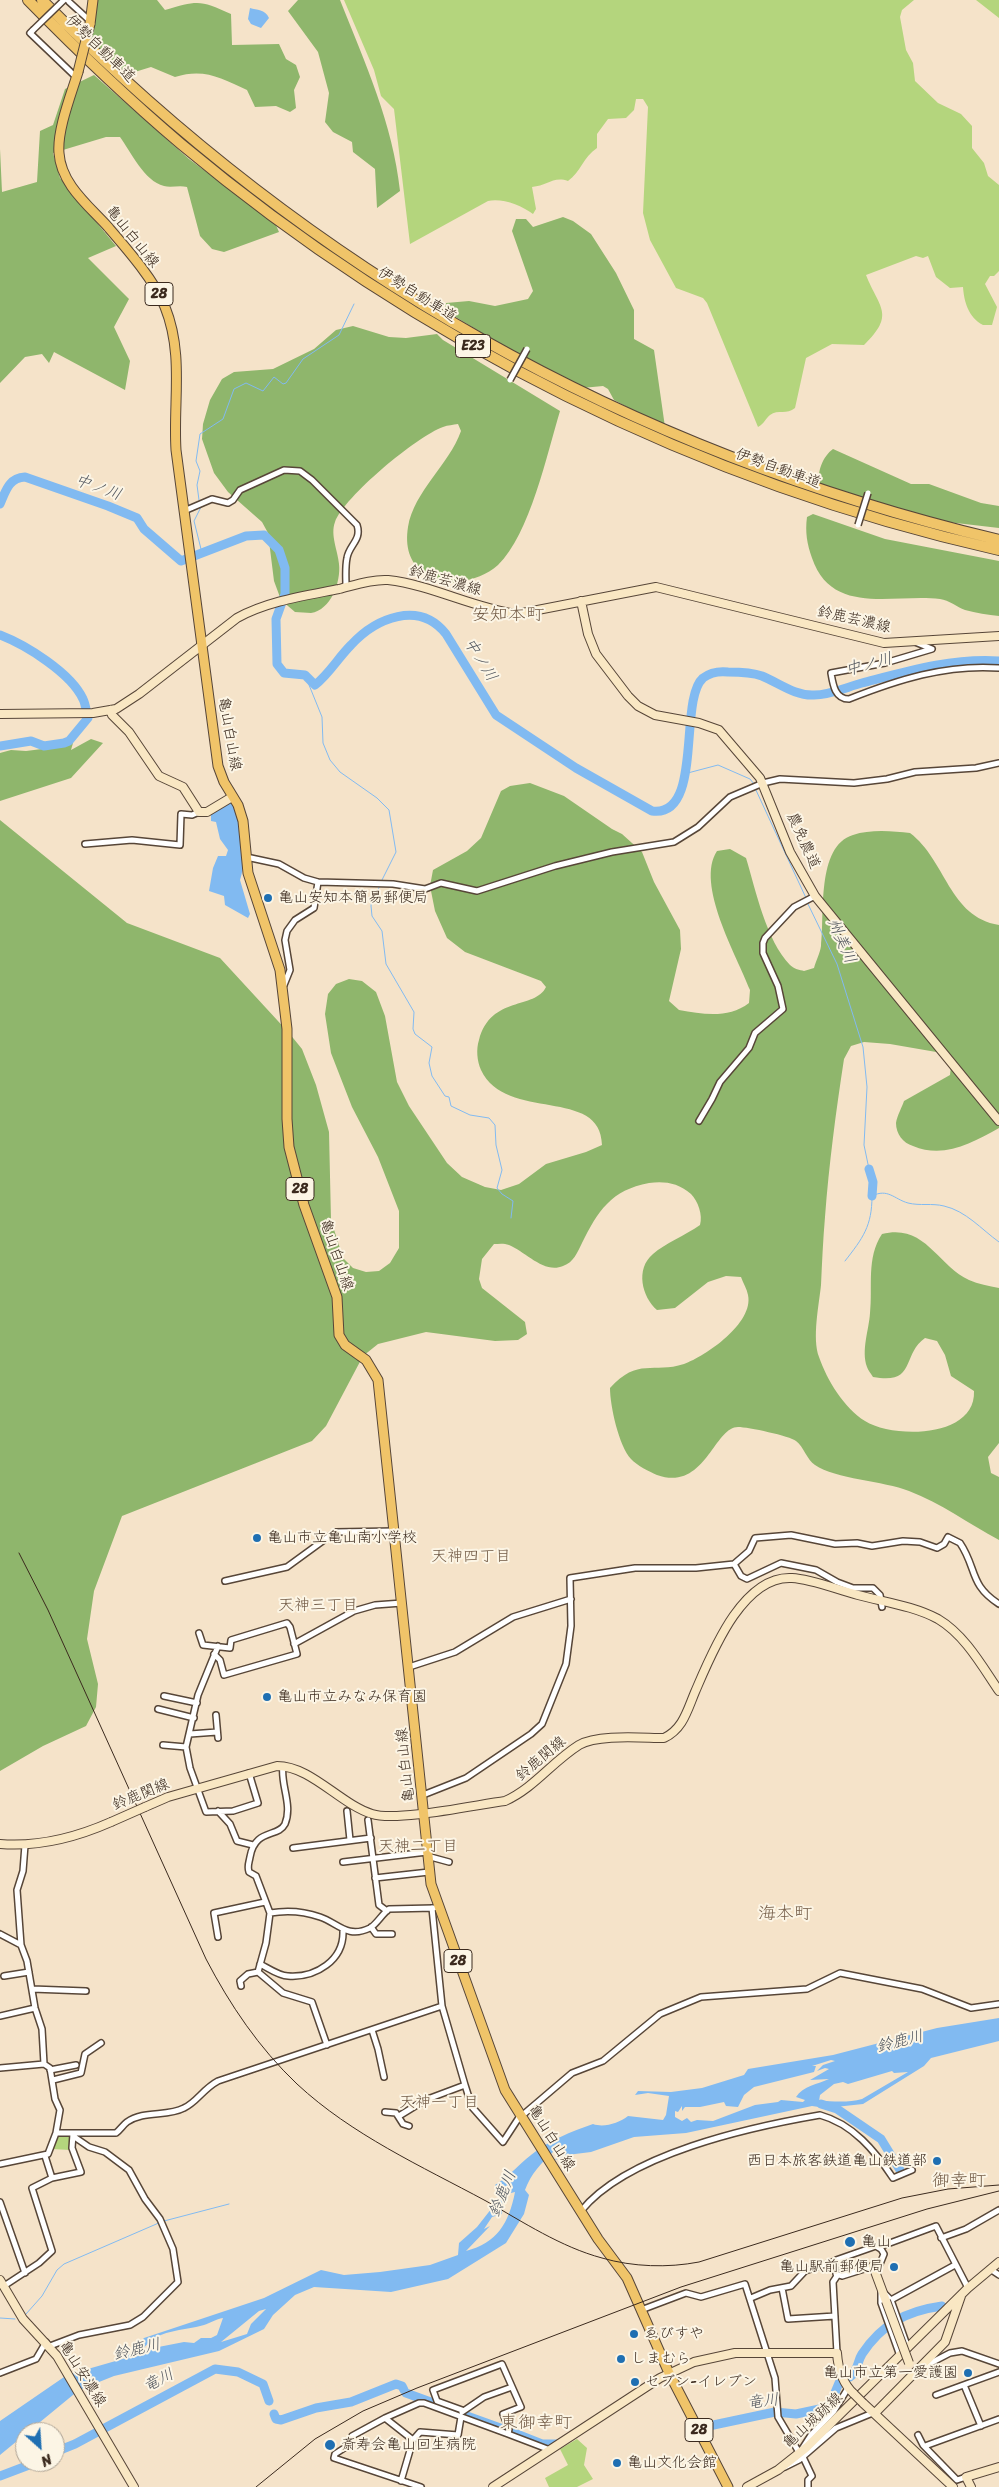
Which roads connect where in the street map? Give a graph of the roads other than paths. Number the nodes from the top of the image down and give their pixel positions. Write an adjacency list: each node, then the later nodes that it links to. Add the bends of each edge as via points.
1 (28, 0): 13 (highway, 伊勢自動車道 / E23, via 134,103 258,205 340,264 477,348 608,416 743,473 863,514)
2 (42, 0): 12 (highway, 伊勢自動車道 / E23, via 133,89 260,194 382,279 479,339 612,408 721,454 848,499)
3 (66, 0): 5 (street); 6 (street, bridge, via 30,33)
4 (93, 0): 5 (main road, 亀山白山線 / 28)
5 (90, 22): 6 (main road, 亀山白山線 / 28, bridge)
6 (77, 74): 10 (main road, 亀山白山線 / 28, via 60,139 60,165 68,182 122,245 156,290 166,309 178,367 174,421)
7 (527, 349): 8 (street, bridge)
8 (510, 380)
9 (868, 493): 11 (street, bridge)
10 (184, 511): 14 (street, via 212,499 233,500 240,490 279,471 300,472 318,485 358,525 358,540 346,559); 18 (main road, 亀山白山線 / 28)
11 (858, 525)
12 (999, 540)
13 (999, 550)
14 (346, 587): 15 (main road, 鈴鹿芸濃線, via 386,580 517,614); 18 (main road, 鈴鹿芸濃線, via 271,604 237,618)
15 (581, 601): 17 (main road, 鈴鹿芸濃線, via 656,586 884,643); 23 (main road, 農免農道, via 596,654 628,696 647,711 719,730)
16 (999, 636): 17 (main road, 鈴鹿芸濃線)
17 (914, 642): 19 (street, via 932,649 831,673 838,696 849,699 897,680 940,671 979,666)
18 (201, 646): 20 (main road, 鈴鹿芸濃線, via 133,698); 24 (main road, 亀山白山線 / 28, via 218,766)
19 (999, 668)
20 (110, 710): 21 (main road, 鈴鹿芸濃線); 25 (main road, via 159,776 183,787)
21 (0, 714)
22 (999, 763): 23 (street, via 976,768 915,772 854,783 780,779)
23 (760, 784): 28 (street, via 730,797 698,827 674,842 555,866 477,891 441,884 425,889 352,881); 29 (main road, 農免農道)
24 (232, 796): 25 (main road, via 207,812); 27 (main road, 亀山白山線 / 28, via 243,821)
25 (199, 812): 26 (street, via 181,814 180,844 132,840)
26 (85, 844)
27 (245, 860): 28 (street, via 252,858 279,864); 30 (main road, 亀山白山線 / 28, via 280,970)
28 (318, 882): 30 (street, via 314,908 295,920 287,931 285,940 290,970)
29 (810, 899): 31 (street, via 794,907 763,943 763,953 778,986 783,1009 756,1033 749,1048 720,1082); 32 (main road, 農免農道)
30 (282, 988): 33 (main road, 亀山白山線 / 28, via 287,1029 286,1119 289,1148 310,1225 338,1297 339,1335 345,1345 366,1360 378,1380)
31 (699, 1121)
32 (999, 1121)
33 (395, 1531): 35 (street, via 335,1532 287,1567); 37 (main road, 亀山白山線 / 28)
34 (734, 1564): 36 (street, via 673,1569 636,1568 577,1576 570,1578); 38 (street, via 741,1576 747,1579 781,1563 802,1566 854,1588 873,1588); 39 (street, via 749,1551 755,1538 760,1537 791,1535 836,1544 872,1546 887,1542 913,1542 937,1548 948,1537 960,1542 979,1588)
35 (225, 1581)
36 (571, 1599): 44 (street, via 513,1617 455,1652); 57 (street, via 566,1664 540,1726 466,1778)
37 (402, 1602): 41 (street, via 375,1605 354,1612); 44 (main road, 亀山白山線 / 28)
38 (882, 1604): 45 (main road, 鈴鹿関線, via 916,1610 938,1620 960,1637); 60 (main road, 鈴鹿関線, via 792,1578 768,1582 752,1592 738,1608 675,1733 664,1738 593,1740 580,1745 521,1794 504,1801)
39 (999, 1604)
40 (199, 1633): 42 (street, via 203,1645)
41 (294, 1644): 42 (street, via 287,1623 231,1640 230,1648); 43 (street, via 297,1654 224,1675 220,1660)
42 (218, 1646): 43 (street)
43 (214, 1654): 47 (street)
44 (409, 1667): 57 (main road, 亀山白山線 / 28)
45 (999, 1691)
46 (164, 1696): 47 (street)
47 (197, 1703): 50 (street)
48 (158, 1709): 50 (street)
49 (216, 1714): 51 (street, via 218,1735)
50 (194, 1718): 51 (street)
51 (190, 1734): 53 (street)
52 (163, 1745): 53 (street)
53 (186, 1747): 56 (street)
54 (283, 1766): 55 (main road, 鈴鹿関線); 60 (main road, 鈴鹿関線, via 293,1768 370,1813 387,1816); 66 (street, via 281,1774 287,1801 284,1824)
55 (249, 1773): 56 (main road, 鈴鹿関線); 58 (street, via 258,1804 233,1811)
56 (198, 1788): 58 (street, via 206,1812); 65 (main road, 鈴鹿関線, bridge, via 82,1833)
57 (422, 1796): 60 (main road, 亀山白山線 / 28)
58 (218, 1811): 66 (street, via 230,1824 237,1841)
59 (347, 1811): 63 (street)
60 (425, 1812): 68 (main road, 亀山白山線 / 28)
61 (368, 1820): 62 (street)
62 (370, 1838): 63 (street); 69 (street)
63 (350, 1840): 67 (street)
64 (0, 1844): 65 (main road, 鈴鹿関線)
65 (25, 1845): 83 (street, via 23,1871 17,1890)
66 (253, 1845): 74 (street, via 248,1869 255,1873)
67 (293, 1848)
68 (427, 1854): 69 (street); 71 (street); 72 (main road, 亀山白山線 / 28)
69 (373, 1859): 70 (street); 73 (street)
70 (343, 1862)
71 (449, 1862)
72 (429, 1872): 73 (street); 75 (main road, 亀山白山線 / 28)
73 (375, 1878): 76 (street, via 379,1905)
74 (265, 1902): 77 (street); 82 (street, via 214,1913)
75 (435, 1908): 76 (street, via 393,1908); 92 (street); 107 (main road, 亀山白山線 / 28, via 505,2090)
76 (387, 1911): 78 (street)
77 (270, 1913): 79 (street, via 295,1911 308,1914 325,1919); 84 (street)
78 (371, 1927): 79 (street); 81 (street, via 376,1934)
79 (343, 1931): 84 (street, via 338,1954 318,1972 287,1976)
80 (0, 1934): 83 (street)
81 (392, 1934)
82 (218, 1937)
83 (21, 1945): 85 (street)
84 (260, 1964): 86 (street)
85 (29, 1972): 87 (street); 89 (street)
86 (258, 1972): 88 (street, via 245,1975 240,1981); 97 (street, via 283,1992 312,2002)
87 (4, 1976)
88 (241, 1986)
89 (32, 1989): 90 (street); 93 (street)
90 (86, 1991)
91 (999, 2004): 107 (street, via 971,2008 922,1989 840,1973 807,1989 701,1997 660,2014 604,2061 572,2073)
92 (442, 2006): 95 (street); 104 (street)
93 (34, 2008): 94 (street); 98 (street, via 42,2029)
94 (0, 2016)
95 (372, 2030): 97 (street); 102 (street)
96 (101, 2043): 103 (street, via 85,2054 81,2073)
97 (327, 2045): 110 (street, via 218,2081 205,2088 187,2107 142,2115 127,2122 116,2133)
98 (44, 2064): 100 (street); 101 (street)
99 (76, 2065): 101 (street)
100 (0, 2068)
101 (50, 2070): 103 (street)
102 (384, 2077)
103 (53, 2080): 109 (street, via 60,2110)
104 (465, 2085): 106 (street, via 425,2100); 107 (street, via 472,2107 503,2142)
105 (385, 2112): 106 (street)
106 (399, 2116): 108 (street)
107 (522, 2118): 116 (main road, 亀山白山線 / 28)
108 (408, 2126)
109 (56, 2133): 110 (street); 111 (street)
110 (73, 2135): 114 (street, via 72,2148 80,2172); 137 (street, via 89,2148 105,2152 123,2164 161,2222 175,2258 178,2282 143,2317 130,2325)
111 (45, 2156): 112 (street); 114 (street)
112 (0, 2164)
113 (912, 2170): 116 (street, via 893,2178 875,2151 857,2135 832,2118 820,2115 749,2130 656,2159 617,2181)
114 (52, 2178): 126 (street, via 32,2188 52,2251)
115 (0, 2202): 118 (street)
116 (580, 2210): 135 (main road, 亀山白山線 / 28, via 625,2275)
117 (999, 2210): 119 (street, via 966,2229)
118 (2, 2215): 126 (street)
119 (941, 2238): 120 (street, via 936,2226); 123 (street)
120 (879, 2247): 121 (street); 124 (street, via 884,2254 883,2259)
121 (835, 2261): 128 (street); 130 (street, via 805,2271 791,2286)
122 (999, 2262): 125 (main road, 亀山城跡線)
123 (955, 2265): 132 (street); 134 (street)
124 (873, 2266): 128 (street); 131 (main road)
125 (990, 2269): 127 (street); 132 (main road, 亀山城跡線)
126 (25, 2273): 129 (street)
127 (999, 2275)
128 (837, 2276): 136 (street, via 834,2282)
129 (2, 2283): 137 (main road, 亀山安濃線, via 23,2319)
130 (782, 2288): 133 (street); 136 (street, via 788,2319)
131 (881, 2290): 134 (main road); 141 (street, via 881,2303)
132 (965, 2292): 138 (main road, 亀山城跡線); 143 (main road, via 949,2335)
133 (751, 2298): 135 (street, via 745,2284 701,2297 686,2293); 139 (street)
134 (888, 2301): 138 (street); 143 (main road, bridge, via 909,2363)
135 (641, 2310): 146 (main road, 亀山白山線 / 28)
136 (835, 2316): 140 (street)
137 (48, 2344): 145 (street, via 36,2359); 166 (main road, 亀山安濃線)
138 (908, 2348): 141 (main road, 亀山城跡線)
139 (766, 2353): 140 (main road); 146 (main road, via 719,2355); 162 (street, via 775,2378 777,2412)
140 (838, 2353): 149 (main road, via 840,2373)
141 (900, 2356): 162 (main road, 亀山城跡線)
142 (999, 2364): 143 (street, via 962,2351 950,2353)
143 (916, 2371): 152 (main road)
144 (999, 2372): 147 (street)
145 (0, 2373)
146 (670, 2373): 161 (main road); 169 (main road, 亀山白山線 / 28)
147 (964, 2385): 150 (street); 156 (street)
148 (512, 2387): 151 (street); 151 (street, via 502,2364 433,2390 437,2401); 157 (street, via 521,2407 503,2414)
149 (851, 2391): 152 (main road, bridge); 162 (street, via 810,2435)
150 (936, 2395)
151 (462, 2410): 153 (street)
152 (876, 2412): 162 (street, via 836,2428); 172 (main road)
153 (460, 2417): 154 (street, via 419,2403); 157 (street); 159 (street, via 458,2435 420,2432)
154 (385, 2418): 159 (street); 165 (street, via 352,2436 349,2445 334,2458)
155 (999, 2419): 156 (street)
156 (981, 2426): 160 (street)
157 (508, 2434): 161 (street)
158 (918, 2435): 160 (street)
159 (413, 2440): 165 (street)
160 (925, 2446): 164 (street, via 957,2480)
161 (551, 2450): 168 (main road)
162 (801, 2455): 170 (main road, 亀山城跡線); 171 (street, via 812,2476)
163 (999, 2468): 164 (main road)
164 (966, 2477): 173 (main road)
165 (401, 2481): 167 (street)
166 (131, 2485)
167 (421, 2487)
168 (493, 2487)
169 (728, 2487)
170 (748, 2487)
171 (808, 2487)
172 (953, 2487)
173 (971, 2487)

